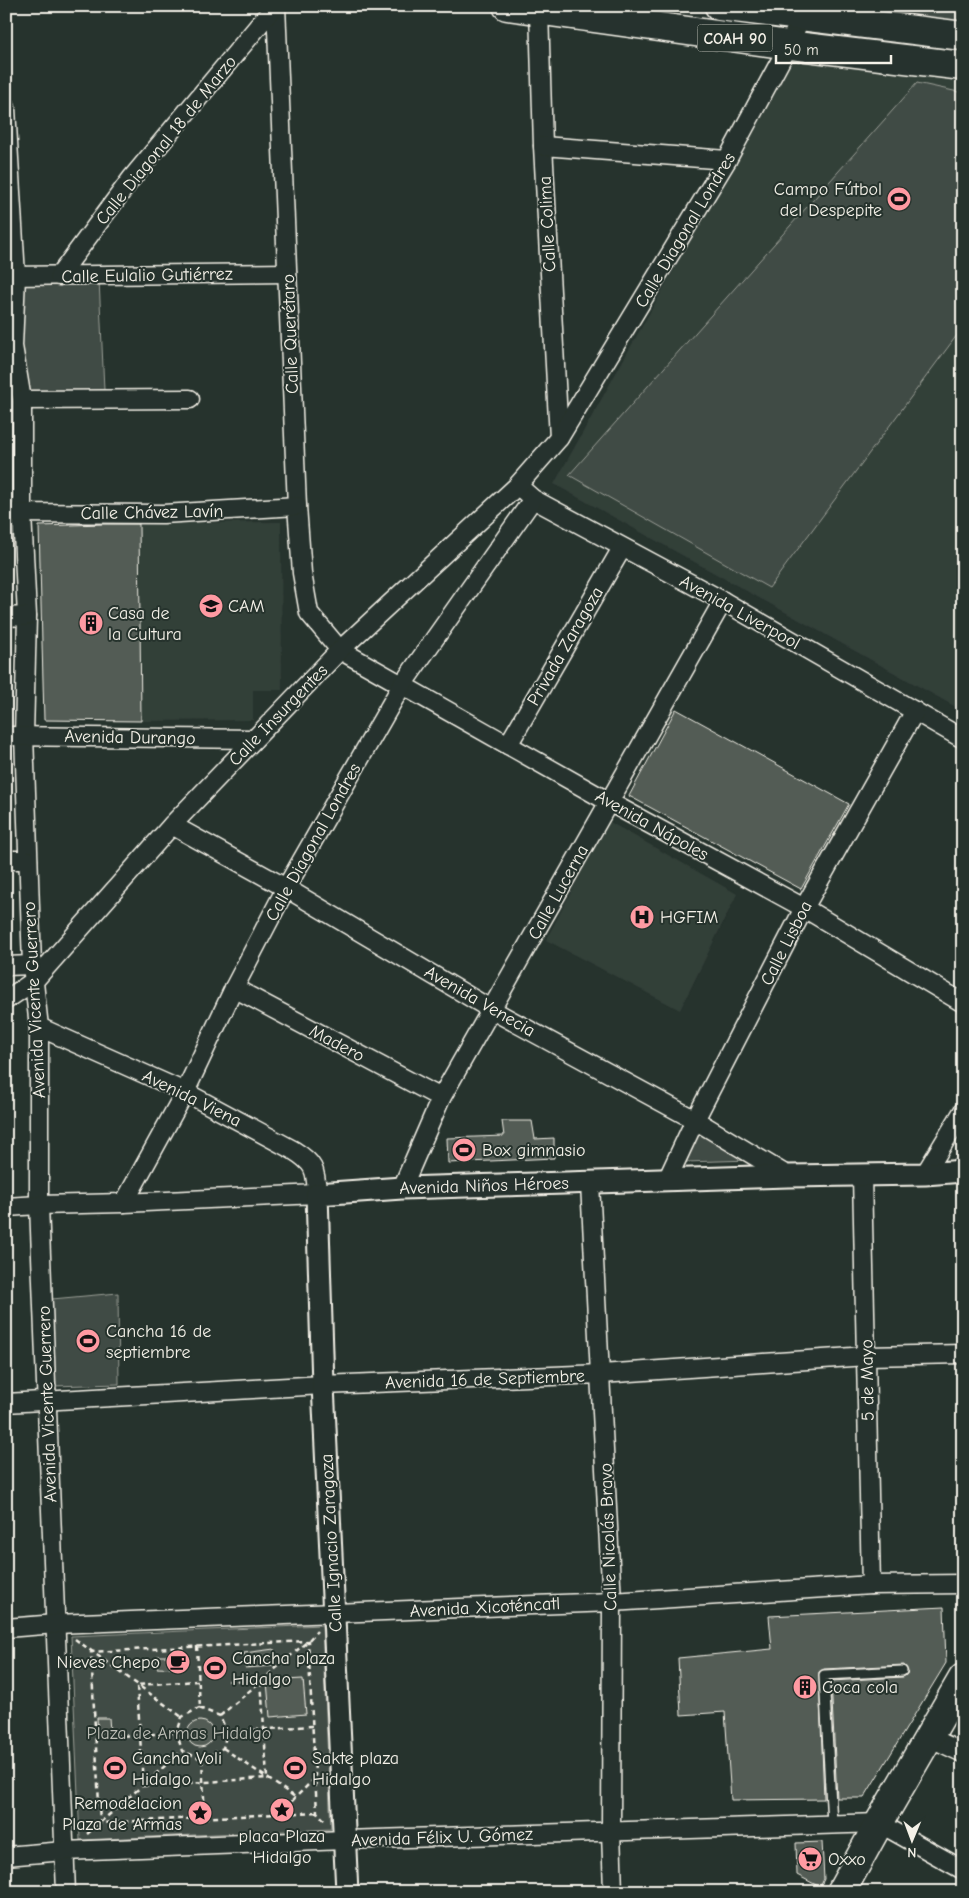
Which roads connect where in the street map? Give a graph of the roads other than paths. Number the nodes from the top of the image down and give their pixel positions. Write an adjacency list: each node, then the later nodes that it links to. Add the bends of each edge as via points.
1 (275, 6): 14 (street, Calle Querétaro); 16 (street, Calle Diagonal 18 de Marzo, via 131,179)
2 (507, 6): 4 (main road, COAH 90)
3 (719, 6): 6 (main road, COAH 90)
4 (539, 10): 8 (main road, COAH 90); 11 (street, Calle Colima)
5 (865, 15): 6 (main road, COAH 90); 7 (main road, COAH 90)
6 (801, 17): 8 (street, Calle Diagonal Londres)
7 (963, 36)
8 (789, 45): 9 (main road, COAH 90); 12 (street, Calle Diagonal Londres)
9 (963, 66)
10 (6, 108): 13 (street, Avenida Vicente Guerrero)
11 (543, 146): 12 (street); 20 (street, Calle Colima)
12 (727, 160): 20 (street, Calle Diagonal Londres)
13 (7, 161): 15 (street, Avenida Vicente Guerrero)
14 (287, 273): 16 (street, Calle Eulalio Gutiérrez); 23 (street, Calle Querétaro)
15 (11, 276): 16 (street, Calle Eulalio Gutiérrez); 17 (street, Avenida Vicente Guerrero)
16 (59, 276)
17 (10, 351): 19 (street, Avenida Vicente Guerrero)
18 (190, 398): 19 (street)
19 (22, 400): 24 (street, Avenida Vicente Guerrero)
20 (560, 438): 21 (street, Calle Insurgentes)
21 (517, 486): 22 (street, Avenida Liverpool); 29 (street, Calle Insurgentes)
22 (533, 499): 25 (street, Avenida Liverpool); 30 (street, Calle Diagonal Londres)
23 (297, 506): 24 (street, Calle Chávez Lavín, via 163,514); 29 (street, Calle Querétaro, via 309,613)
24 (14, 513): 27 (street, Avenida Vicente Guerrero)
25 (622, 548): 26 (street, Avenida Liverpool); 35 (street, Privada Zaragoza)
26 (723, 601): 31 (street, Avenida Liverpool); 36 (street, Calle Lucerna)
27 (26, 616): 28 (street); 32 (street, Avenida Vicente Guerrero)
28 (6, 617)
29 (340, 650): 30 (street, Avenida Nápoles); 33 (street, Calle Insurgentes)
30 (402, 685): 35 (street, Avenida Nápoles); 40 (street, Calle Diagonal Londres)
31 (915, 711): 34 (street, Avenida Liverpool); 41 (street, Calle Lisboa)
32 (15, 736): 33 (street, Avenida Durango); 39 (street, Avenida Vicente Guerrero)
33 (254, 739): 37 (street, Calle Insurgentes)
34 (963, 739)
35 (508, 745): 36 (street, Avenida Nápoles)
36 (609, 802): 41 (street, Avenida Nápoles); 47 (street, Calle Lucerna)
37 (172, 825): 40 (street, Avenida Venecia); 43 (street, Calle Insurgentes)
38 (6, 860): 39 (street)
39 (28, 860): 43 (street, Avenida Vicente Guerrero)
40 (286, 888): 44 (street, Calle Diagonal Londres); 47 (street, Avenida Venecia)
41 (804, 908): 46 (street, Avenida Nápoles); 52 (street, Calle Lisboa)
42 (6, 966): 43 (street)
43 (33, 973): 45 (street, Calle Insurgentes); 48 (street, Avenida Vicente Guerrero)
44 (234, 988): 49 (street, Calle Diagonal Londres); 50 (street, Madero)
45 (6, 1000)
46 (963, 1004)
47 (492, 1010): 50 (street, Calle Lucerna); 52 (street, Avenida Venecia)
48 (39, 1027): 49 (street, Avenida Viena); 62 (street, Avenida Vicente Guerrero)
49 (185, 1092): 60 (street, Avenida Viena, via 305,1157 313,1165); 61 (street, Calle Diagonal Londres)
50 (441, 1098): 59 (street, Calle Lucerna)
51 (963, 1111): 54 (street)
52 (695, 1120): 55 (street, Avenida Venecia); 57 (street, Calle Lisboa)
53 (963, 1171): 54 (street, Avenida Niños Héroes)
54 (925, 1174): 56 (street, Avenida Niños Héroes)
55 (788, 1176): 56 (street, Avenida Niños Héroes); 57 (street, Avenida Niños Héroes)
56 (862, 1176): 65 (street, 5 de Mayo)
57 (667, 1180): 58 (street, Avenida Niños Héroes)
58 (590, 1184): 59 (street, Avenida Niños Héroes); 66 (street, Calle Nicolás Bravo)
59 (402, 1188): 60 (street, Avenida Niños Héroes)
60 (317, 1194): 61 (street, Avenida Niños Héroes); 67 (street, Calle Ignacio Zaragoza)
61 (124, 1203): 62 (street, Avenida Niños Héroes)
62 (39, 1205): 63 (street, Avenida Niños Héroes); 68 (street, Avenida Vicente Guerrero)
63 (6, 1208)
64 (963, 1354): 65 (street, Avenida 16 de Septiembre)
65 (867, 1356): 66 (street, Avenida 16 de Septiembre); 71 (street, 5 de Mayo)
66 (601, 1374): 67 (street, Avenida 16 de Septiembre); 72 (street, Calle Nicolás Bravo)
67 (323, 1386): 68 (street, Avenida 16 de Septiembre); 73 (street, Calle Ignacio Zaragoza)
68 (47, 1400): 69 (street, Avenida 16 de Septiembre); 74 (street, Avenida Vicente Guerrero)
69 (6, 1403)
70 (963, 1584): 71 (street, Avenida Xicoténcatl)
71 (871, 1585): 72 (street, Avenida Xicoténcatl)
72 (612, 1602): 73 (street, Avenida Xicoténcatl); 82 (street, Calle Nicolás Bravo)
73 (334, 1614): 74 (street, Avenida Xicoténcatl); 83 (street, Calle Ignacio Zaragoza)
74 (56, 1624): 75 (street, Avenida Xicoténcatl); 84 (street, Avenida Vicente Guerrero)
75 (6, 1628)
76 (902, 1671): 81 (lane, via 824,1675)
77 (963, 1678): 78 (main road)
78 (929, 1737): 79 (street); 80 (main road)
79 (963, 1754)
80 (879, 1822): 81 (street, Avenida Félix U. Gómez); 86 (street); 90 (main road)
81 (832, 1824): 82 (street, Avenida Félix U. Gómez)
82 (611, 1831): 83 (street, Avenida Félix U. Gómez); 89 (street, Calle Nicolás Bravo)
83 (345, 1840): 84 (street, Avenida Félix U. Gómez); 88 (street, Calle Ignacio Zaragoza)
84 (64, 1851): 85 (street, Avenida Félix U. Gómez); 87 (street, Avenida Vicente Guerrero)
85 (6, 1856)
86 (963, 1870)
87 (66, 1892)
88 (347, 1892)
89 (614, 1892)
90 (841, 1892)

